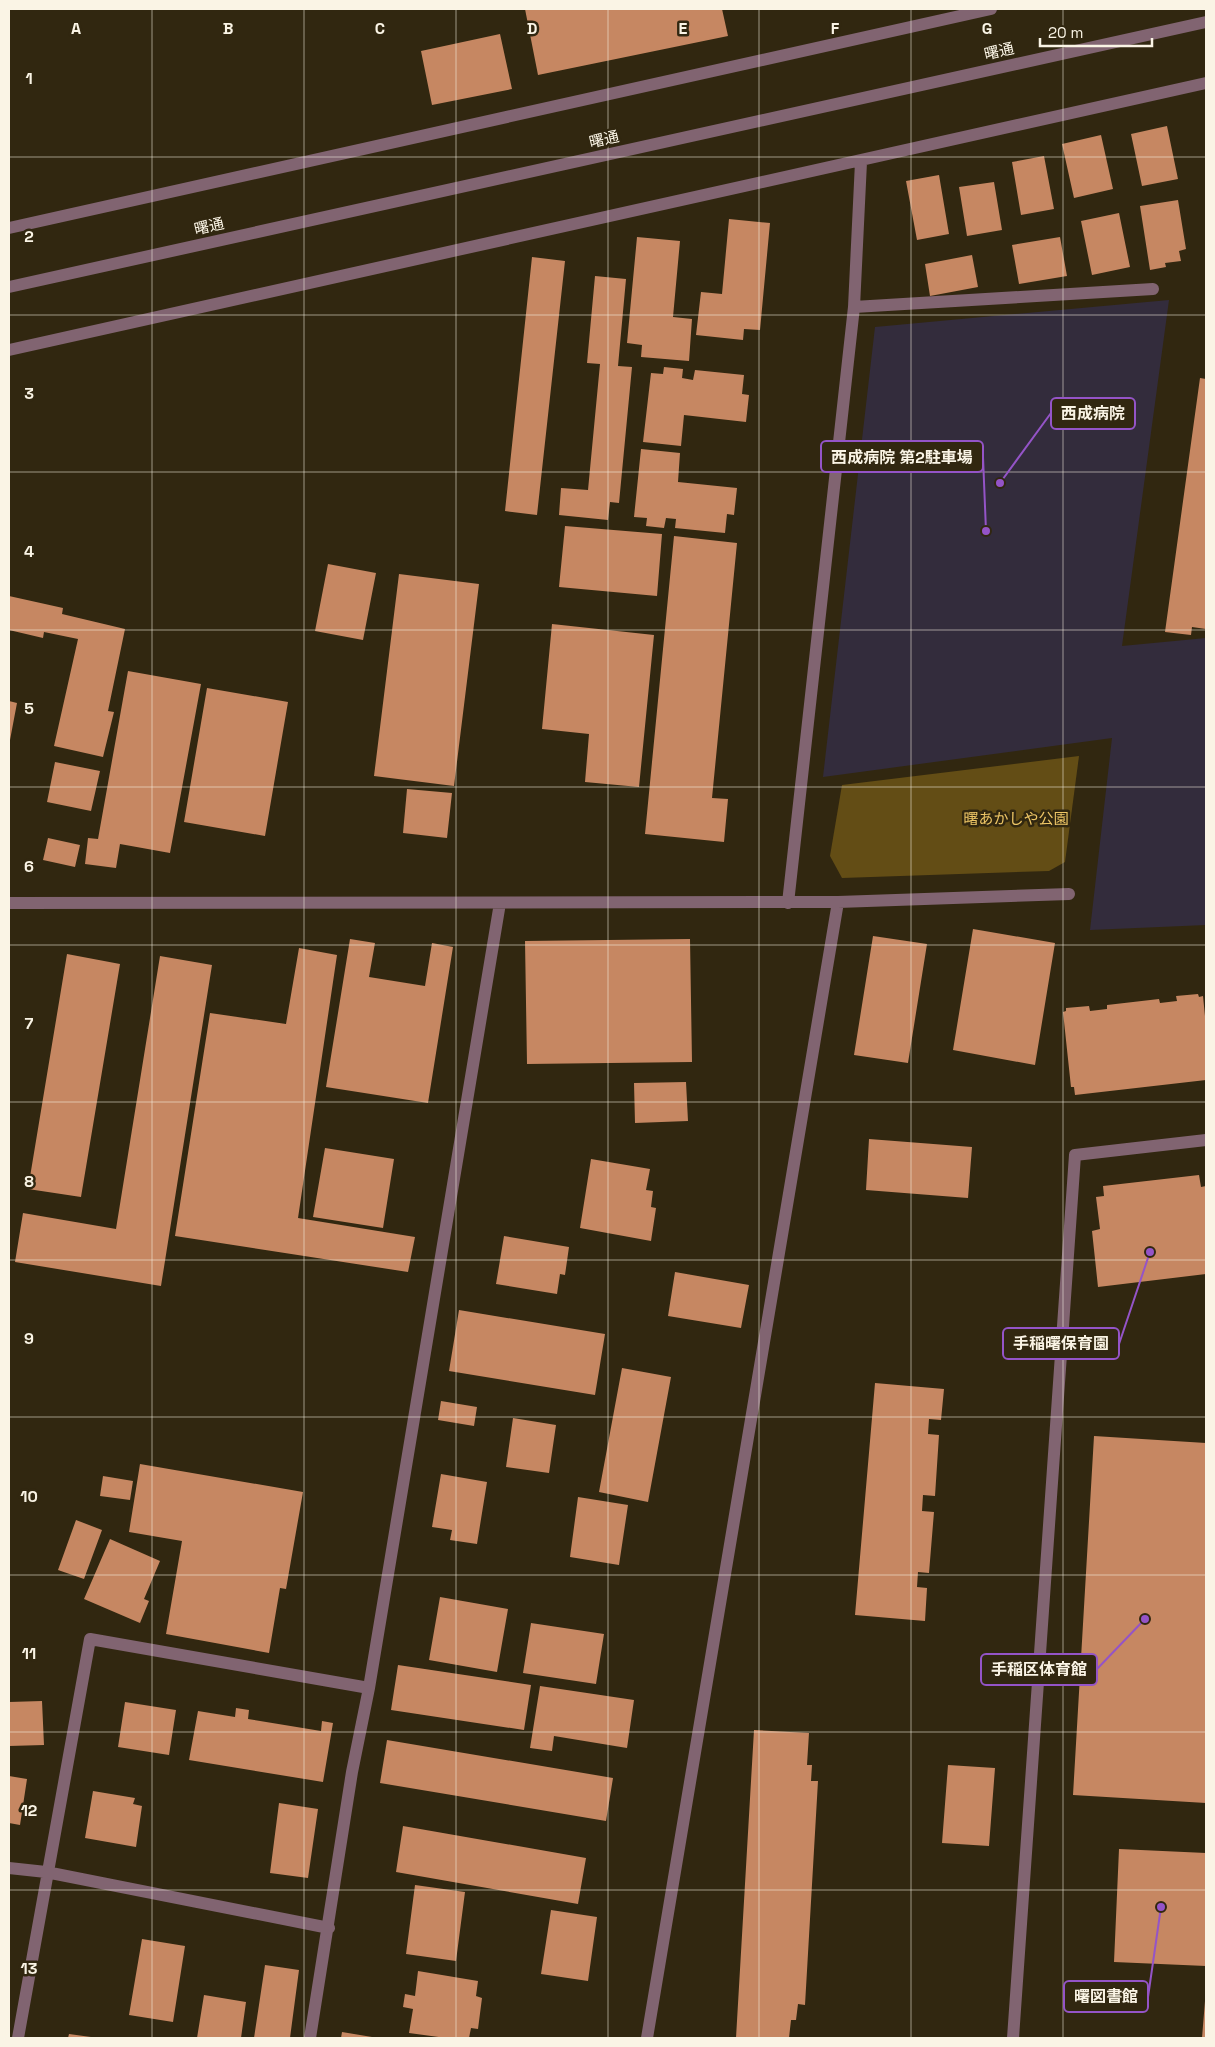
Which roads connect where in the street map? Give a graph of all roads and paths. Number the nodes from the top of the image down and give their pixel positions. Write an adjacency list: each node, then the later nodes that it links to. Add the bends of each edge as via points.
1 (991, 9): 5 (street)
2 (1206, 22): 6 (street, 曙通)
3 (1206, 83): 4 (street)
4 (862, 162): 8 (street); 9 (street)
5 (9, 228)
6 (9, 287)
7 (1153, 289): 8 (street)
8 (854, 307): 14 (street)
9 (9, 350)
10 (1069, 894): 11 (street)
11 (838, 902): 14 (street); 22 (street)
12 (9, 903): 13 (street)
13 (500, 903): 14 (street); 16 (street)
14 (788, 903)
15 (1206, 1140): 23 (street, via 1075,1155)
16 (369, 1688): 18 (street, via 90,1639); 19 (street, via 352,1772)
17 (9, 1868): 18 (street)
18 (46, 1872): 19 (street); 20 (street)
19 (329, 1928): 21 (street)
20 (18, 2038)
21 (310, 2038)
22 (647, 2038)
23 (1013, 2038)

